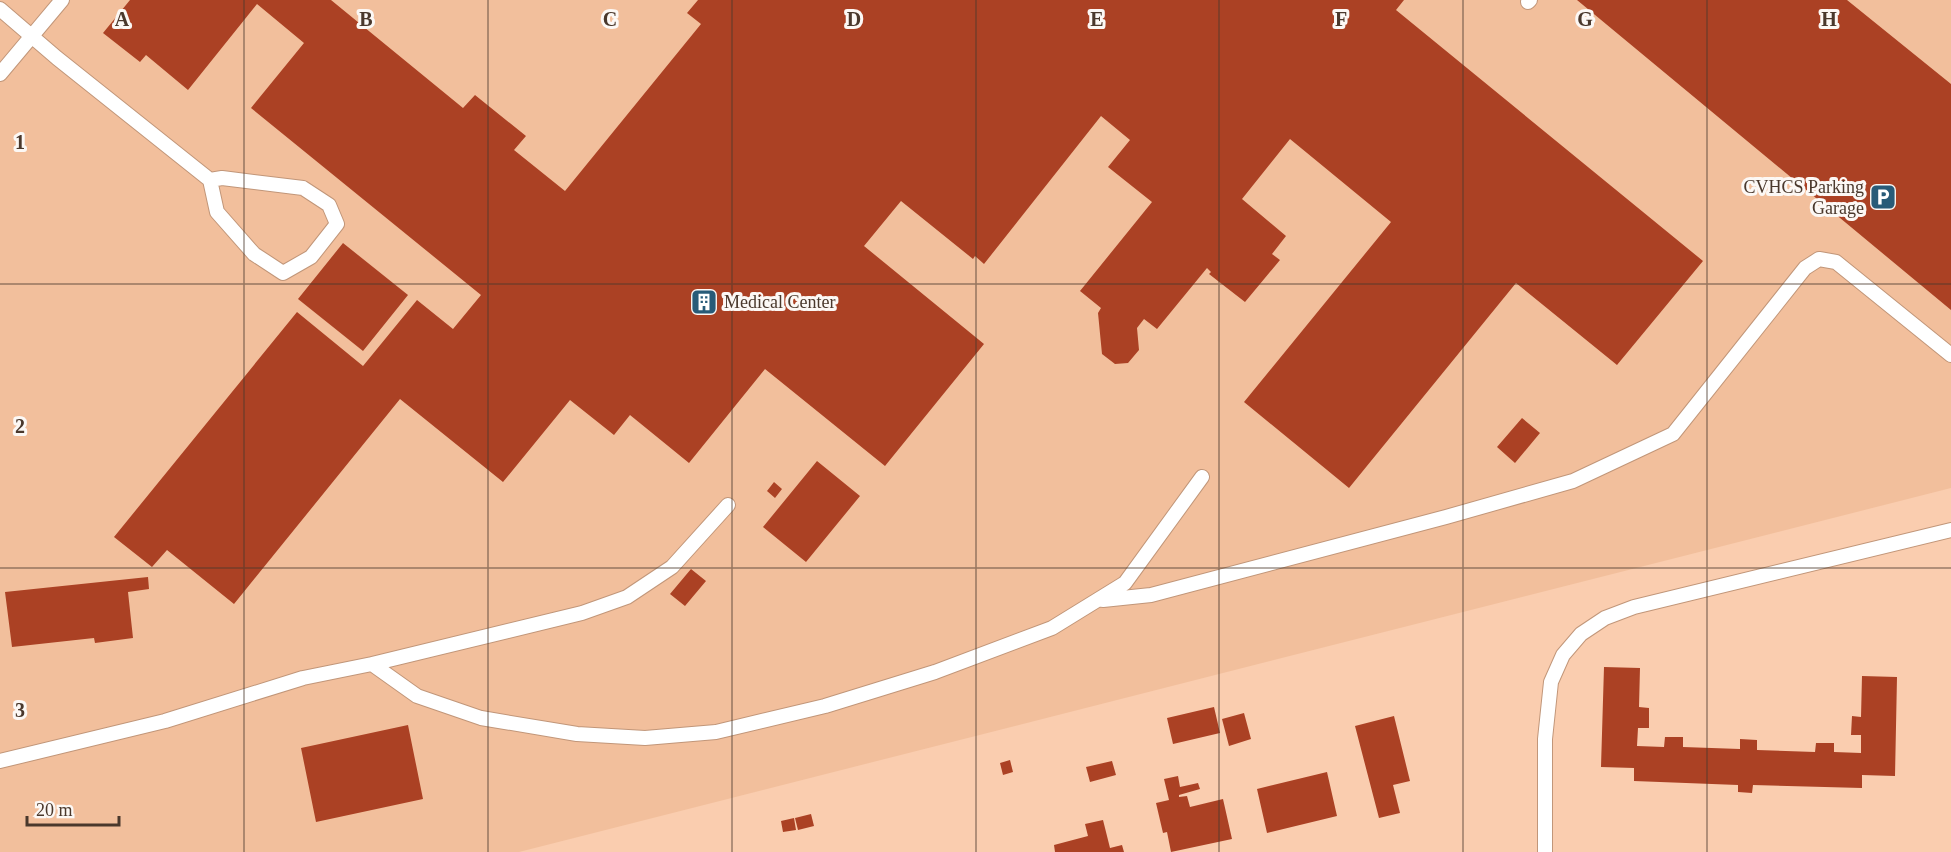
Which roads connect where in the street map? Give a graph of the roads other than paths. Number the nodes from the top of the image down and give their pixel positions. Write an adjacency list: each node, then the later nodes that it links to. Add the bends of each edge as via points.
1 (62, 0): 3 (lane)
2 (0, 9): 3 (lane)
3 (32, 36): 4 (lane); 5 (lane)
4 (0, 74)
5 (210, 180): 5 (lane, via 218,212 254,254 283,273 311,257 337,224 329,204 303,188 222,178)
6 (1951, 355): 10 (lane, via 1836,262 1819,259 1805,268 1673,434 1583,477 1151,595)
7 (1202, 477): 10 (lane, via 1125,583)
8 (728, 505): 11 (lane, via 672,567 627,597 582,613)
9 (1951, 530): 13 (lane, via 1634,607 1605,618 1581,634 1563,656 1551,682 1545,739)
10 (1098, 600): 11 (lane, via 1052,628 935,672 825,706 716,732 645,738 577,734 481,718 417,696)
11 (372, 664): 12 (lane, via 303,678 165,721)
12 (0, 761)
13 (1545, 852)

